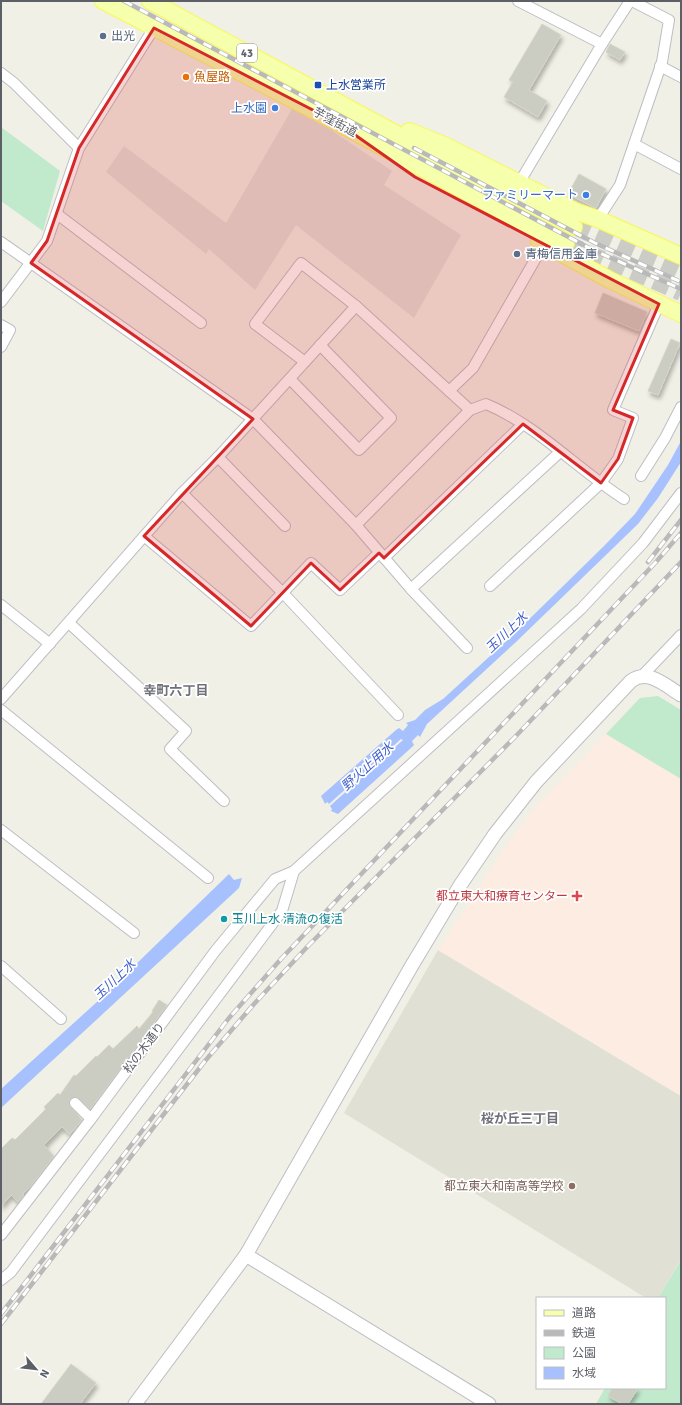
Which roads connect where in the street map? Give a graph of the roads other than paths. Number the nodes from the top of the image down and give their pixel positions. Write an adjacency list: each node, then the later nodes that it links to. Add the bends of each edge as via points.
1 (103, 1): 5 (main road, 芋窪街道 / 43)
2 (150, 1): 10 (main road, 芋窪街道 / 43)
3 (518, 1): 6 (street)
4 (631, 1): 6 (street); 7 (street, via 668,20)
5 (154, 28): 11 (main road, 芋窪街道 / 43); 13 (street)
6 (602, 44): 15 (street)
7 (660, 66): 9 (street); 12 (street)
8 (1, 73): 13 (street, via 14,82)
9 (681, 77)
10 (344, 105): 15 (main road, via 442,144); 18 (main road, 芋窪街道 / 43)
11 (338, 123): 20 (main road, 芋窪街道 / 43, via 533,228); 21 (main road, via 415,177)
12 (634, 144): 14 (street); 17 (street, via 620,184)
13 (79, 148): 16 (street)
14 (681, 169)
15 (519, 183): 17 (main road, via 575,212)
16 (57, 214): 23 (street, via 47,241); 28 (street)
17 (598, 219): 22 (main road)
18 (574, 227)
19 (1, 242): 23 (street)
20 (566, 243)
21 (544, 244): 25 (main road); 34 (street, via 473,368)
22 (681, 256)
23 (31, 263): 24 (street); 37 (street)
24 (1, 302)
25 (659, 304): 27 (main road); 42 (street, via 614,410 633,418 618,459)
26 (356, 306): 30 (street); 32 (street, via 302,263 255,324); 34 (street)
27 (681, 314)
28 (201, 323)
29 (1, 325): 31 (street, via 10,330)
30 (320, 345): 32 (street); 33 (street, via 391,418 358,450)
31 (1, 347)
32 (304, 362): 33 (street)
33 (290, 379): 37 (street)
34 (449, 391): 36 (street)
35 (681, 407): 41 (street)
36 (470, 410): 38 (street, via 486,404); 46 (street)
37 (253, 419): 40 (street); 46 (street)
38 (523, 424): 39 (street); 49 (street)
39 (560, 452): 42 (street); 51 (street)
40 (218, 456): 43 (street); 47 (street)
41 (641, 476)
42 (602, 483): 45 (street); 50 (street)
43 (182, 493): 48 (street); 52 (street)
44 (681, 493): 65 (street, via 643,543 581,609)
45 (624, 499)
46 (356, 525): 49 (street)
47 (285, 526)
48 (144, 536): 52 (street, via 251,626); 54 (street)
49 (382, 555): 51 (street); 52 (street, via 340,590 310,563)
50 (490, 586)
51 (411, 589): 57 (street)
52 (282, 592): 62 (street)
53 (1, 605): 56 (street)
54 (69, 623): 56 (street); 63 (street, via 186,731 170,749)
55 (681, 635): 58 (street)
56 (50, 644): 60 (street)
57 (467, 648)
58 (642, 676): 59 (street, via 655,679); 73 (street, via 631,680 615,697 536,782 495,834 459,887 411,967)
59 (681, 695)
60 (1, 699)
61 (1, 710): 66 (street)
62 (398, 715)
63 (224, 801)
64 (1, 830): 67 (street)
65 (294, 871): 71 (street, 松の木通り, via 275,879 216,950); 74 (street, via 282,911 15,1266)
66 (208, 878)
67 (134, 933)
68 (1, 966): 69 (street)
69 (61, 1019)
70 (75, 1103): 71 (street)
71 (91, 1119): 72 (street, 松の木通り)
72 (1, 1235)
73 (246, 1255): 75 (street); 76 (street)
74 (1, 1280)
75 (135, 1404)
76 (489, 1404)

